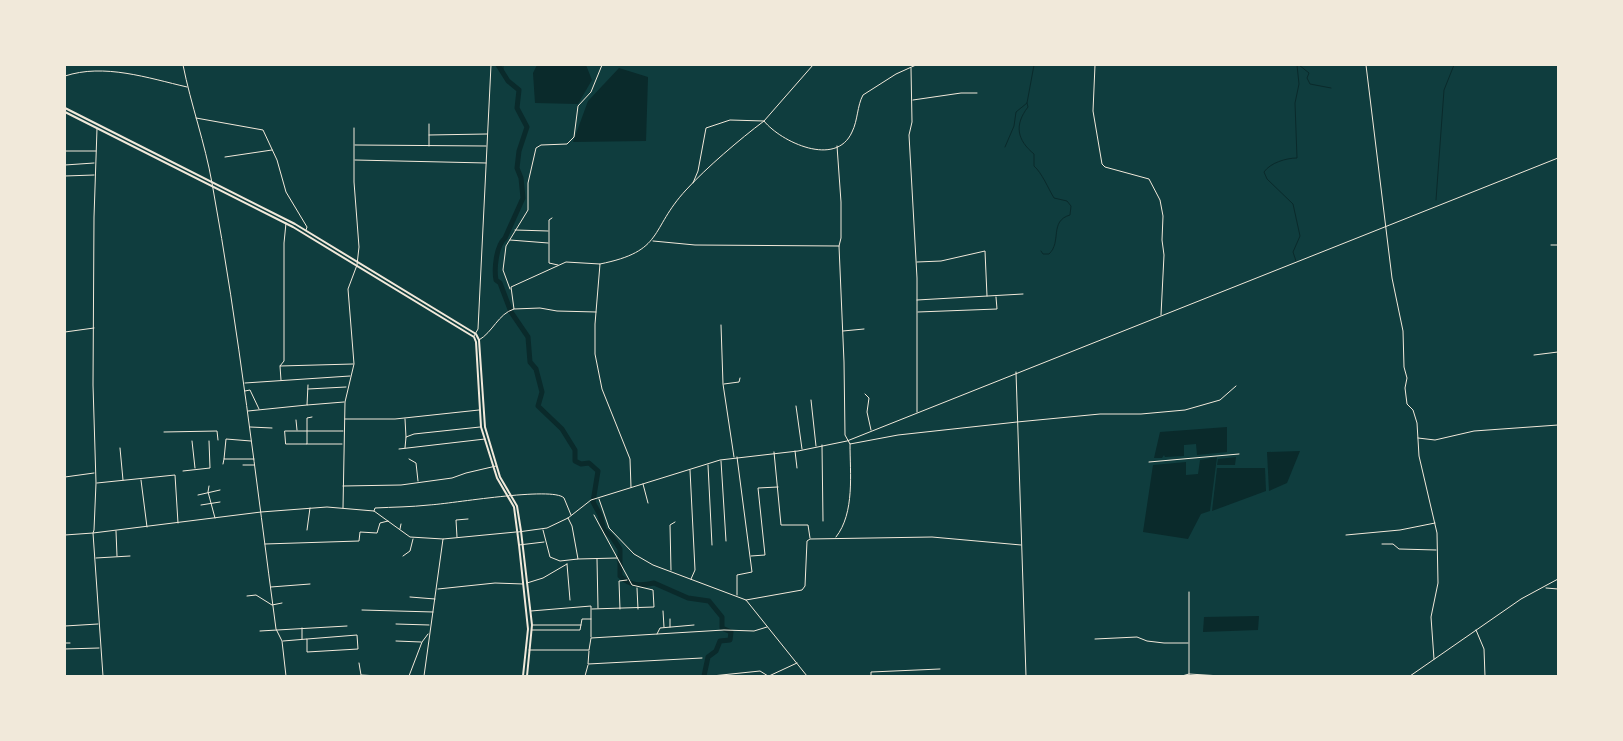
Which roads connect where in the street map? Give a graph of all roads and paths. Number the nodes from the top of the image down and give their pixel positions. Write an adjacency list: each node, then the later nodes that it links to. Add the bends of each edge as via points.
1 (184, 65): 10 (street)
2 (491, 65): 20 (street)
3 (602, 65): 42 (street, via 591,92 578,106 574,137 567,144 536,148 528,183 528,210)
4 (813, 65): 15 (street)
5 (916, 65): 8 (street)
6 (1095, 65): 66 (street, via 1093,111 1102,164 1148,179 1160,200 1164,255)
7 (1366, 65): 40 (street)
8 (911, 67): 12 (street); 24 (street, via 864,95 853,131)
9 (65, 76): 10 (street, via 102,71 132,74)
10 (188, 87): 14 (street)
11 (977, 93): 12 (street, via 961,92)
12 (912, 100): 53 (street, via 909,135)
13 (65, 110): 17 (main road)
14 (196, 118): 25 (street, via 262,129); 36 (street)
15 (764, 121): 24 (street, via 772,131 814,150); 37 (street); 37 (street, via 730,120 706,128 698,172)
16 (429, 124): 19 (street)
17 (97, 127): 26 (street); 36 (main road)
18 (354, 128): 21 (street)
19 (429, 134): 20 (street); 22 (street)
20 (487, 134): 23 (street)
21 (354, 145): 22 (street); 30 (street)
22 (429, 146): 23 (street)
23 (487, 146): 32 (street)
24 (837, 146): 51 (street, via 841,202)
25 (272, 150): 28 (street); 41 (street, via 286,192)
26 (96, 151): 27 (street); 31 (street)
27 (65, 152)
28 (225, 157)
29 (1558, 158): 40 (street)
30 (354, 160): 32 (street); 52 (street)
31 (96, 163): 33 (street); 34 (street)
32 (486, 163): 72 (street)
33 (65, 164)
34 (95, 175): 35 (street); 68 (street)
35 (65, 176)
36 (212, 184): 39 (main road); 41 (main road); 84 (street)
37 (692, 184): 47 (street)
38 (552, 218): 43 (street)
39 (286, 223): 45 (main road); 79 (street, via 284,361)
40 (1386, 225): 66 (street); 117 (street, via 1403,331 1407,404 1413,410)
41 (306, 230): 44 (main road)
42 (515, 230): 43 (street); 46 (street)
43 (549, 231): 48 (street)
44 (312, 234): 45 (main road); 52 (main road)
45 (310, 237): 55 (main road)
46 (509, 240): 48 (street); 57 (street, via 503,270)
47 (653, 241): 51 (street, via 695,245); 54 (street, via 627,258)
48 (549, 243): 56 (street, via 549,263)
49 (1551, 245): 50 (street)
50 (1558, 245)
51 (838, 246): 70 (street)
52 (357, 261): 55 (street); 58 (main road)
53 (916, 262): 60 (street, via 941,261 985,251); 62 (street)
54 (600, 264): 56 (street, via 574,261); 64 (street)
55 (357, 265): 58 (main road); 78 (street, via 347,300)
56 (559, 265): 57 (street)
57 (510, 289): 63 (street)
58 (401, 290): 72 (main road); 73 (main road)
59 (1023, 294): 61 (street)
60 (987, 296): 61 (street); 62 (street)
61 (996, 296): 65 (street, via 997,309)
62 (917, 300): 65 (street)
63 (513, 310): 64 (street, via 540,308); 74 (street, via 506,312)
64 (596, 312): 160 (street, via 595,345 602,389 630,459)
65 (917, 312): 99 (street)
66 (1161, 315): 80 (street)
67 (721, 325): 85 (street)
68 (94, 328): 71 (street); 151 (street)
69 (864, 330): 70 (street)
70 (842, 331): 123 (street)
71 (65, 332)
72 (476, 334): 73 (street); 74 (main road)
73 (474, 337): 75 (main road)
74 (479, 340): 75 (street); 100 (main road)
75 (476, 342): 97 (main road)
76 (1558, 352): 77 (street)
77 (1534, 355)
78 (354, 364): 79 (street); 81 (street)
79 (280, 366): 83 (street)
80 (1016, 372): 99 (street); 106 (street)
81 (351, 376): 83 (street); 88 (street)
82 (740, 378): 85 (street, via 739,382)
83 (281, 380): 84 (street)
84 (244, 383): 90 (street)
85 (723, 384): 136 (street)
86 (308, 385): 89 (street)
87 (1236, 386): 106 (street, via 1220,400 1184,410)
88 (347, 387): 89 (street); 93 (street)
89 (308, 390): 94 (street)
90 (244, 392): 96 (street, via 250,390); 98 (street)
91 (865, 394): 114 (street, via 869,398 867,412)
92 (811, 400): 128 (street)
93 (344, 402): 94 (street); 104 (street)
94 (307, 405): 96 (street)
95 (796, 406): 132 (street)
96 (260, 410): 98 (street)
97 (479, 410): 101 (main road); 103 (street)
98 (247, 411): 109 (street)
99 (917, 412): 114 (street)
100 (483, 413): 101 (main road); 118 (main road)
101 (479, 414): 108 (main road)
102 (312, 417): 112 (street, via 307,418)
103 (405, 418): 104 (street); 116 (street)
104 (344, 419): 113 (street)
105 (296, 420): 111 (street)
106 (1018, 422): 126 (street, via 898,435); 211 (street)
107 (1558, 425): 117 (street, via 1474,431 1435,440)
108 (481, 427): 116 (street, via 414,434); 118 (main road)
109 (249, 428): 110 (street); 122 (street)
110 (272, 428)
111 (297, 431): 112 (street); 124 (street, via 285,430 286,444)
112 (307, 431): 113 (street); 124 (street)
113 (344, 431): 125 (street)
114 (872, 431): 123 (street)
115 (164, 432): 119 (street, via 217,431)
116 (406, 438): 131 (street)
117 (1418, 438): 184 (street, via 1419,456)
118 (487, 439): 131 (street); 146 (main road)
119 (218, 440)
120 (192, 441): 148 (street)
121 (209, 441): 148 (street, via 210,468)
122 (252, 441): 137 (street); 138 (street, via 226,439)
123 (847, 441): 126 (street); 127 (street)
124 (307, 444): 125 (street)
125 (343, 444): 159 (street)
126 (850, 444): 200 (street, via 849,500)
127 (822, 446): 128 (street); 181 (street)
128 (816, 447): 132 (street)
129 (120, 448): 154 (street)
130 (398, 449): 131 (street)
131 (405, 449)
132 (802, 450): 133 (street)
133 (795, 451): 134 (street); 147 (street)
134 (774, 452): 136 (street); 161 (street)
135 (1239, 454): 141 (street)
136 (735, 457): 140 (street); 215 (street)
137 (254, 458): 138 (street); 145 (street)
138 (224, 459): 142 (street)
139 (409, 459): 155 (street, via 416,463)
140 (721, 460): 143 (street); 203 (street)
141 (1149, 462)
142 (224, 464)
143 (708, 464): 149 (street); 210 (street)
144 (243, 465): 145 (street)
145 (255, 465): 175 (street)
146 (494, 467): 155 (street, via 452,478); 165 (main road); 166 (main road)
147 (797, 468)
148 (195, 469): 150 (street)
149 (690, 470): 157 (street); 225 (street, via 695,570)
150 (183, 471)
151 (96, 473): 152 (street); 156 (street)
152 (65, 477)
153 (141, 479): 154 (street); 185 (street, via 175,475); 187 (street)
154 (123, 481): 156 (street)
155 (418, 482): 159 (street)
156 (96, 483): 193 (street)
157 (643, 484): 160 (street); 170 (street)
158 (209, 486): 163 (street)
159 (342, 486): 173 (street)
160 (631, 487): 167 (street)
161 (778, 487): 202 (street, via 781,525 809,525); 215 (street, via 758,488 765,555)
162 (220, 490): 163 (street)
163 (208, 492): 164 (street); 169 (street)
164 (198, 495)
165 (513, 497): 166 (street); 176 (street, via 559,494 564,498); 192 (main road)
166 (510, 498): 174 (street, via 493,496 451,503 376,508); 192 (main road)
167 (599, 499): 176 (street, via 591,500); 222 (street, via 609,528 617,537 634,554)
168 (220, 502): 169 (street)
169 (211, 503): 171 (street); 178 (street)
170 (648, 503)
171 (201, 505)
172 (310, 508): 173 (street); 175 (street); 188 (street)
173 (343, 509): 174 (street)
174 (374, 511): 182 (street)
175 (261, 512): 178 (street); 207 (street)
176 (570, 515): 179 (street)
177 (594, 515): 218 (street)
178 (216, 518): 185 (street)
179 (568, 518): 190 (street); 220 (street)
180 (468, 519): 199 (street, via 456,520)
181 (823, 521)
182 (388, 522): 189 (street); 205 (street, via 380,523 377,533 360,532 359,541)
183 (675, 522): 222 (street, via 670,525)
184 (1436, 523): 194 (street, via 1400,530); 212 (street)
185 (178, 524): 187 (street)
186 (402, 524): 189 (street)
187 (147, 527): 191 (street)
188 (307, 530)
189 (400, 530): 198 (street)
190 (543, 530): 192 (street); 206 (street)
191 (116, 531): 193 (street); 216 (street)
192 (519, 532): 199 (street); 209 (main road)
193 (93, 533): 195 (street); 217 (street)
194 (1346, 534)
195 (65, 535)
196 (325, 538): 204 (street)
197 (329, 538): 205 (street)
198 (413, 538): 201 (street); 214 (street, via 410,551)
199 (457, 538): 201 (street)
200 (836, 538): 202 (street); 211 (street, via 932,537)
201 (443, 539): 232 (street)
202 (810, 539): 240 (street, via 807,541 805,586 802,590)
203 (726, 540)
204 (325, 542): 205 (street); 207 (street)
205 (329, 542)
206 (545, 542): 209 (street); 221 (street, via 550,557)
207 (264, 544): 229 (street)
208 (1382, 544): 212 (street)
209 (521, 545): 226 (main road); 228 (main road)
210 (712, 545)
211 (1022, 545): 308 (street)
212 (1437, 550): 287 (street, via 1438,583 1431,617)
213 (130, 556): 216 (street)
214 (403, 556)
215 (750, 556): 236 (street, via 752,572 737,575)
216 (117, 557): 217 (street)
217 (95, 558): 253 (street)
218 (617, 558): 219 (street); 224 (street)
219 (597, 559): 220 (street); 247 (street)
220 (578, 560): 221 (street)
221 (567, 563): 226 (street, via 543,578); 239 (street)
222 (671, 572): 225 (street)
223 (1558, 579): 231 (street)
224 (628, 580): 230 (street); 244 (street, via 619,581)
225 (691, 580): 236 (street)
226 (527, 583): 228 (street); 250 (main road)
227 (310, 584): 229 (street)
228 (524, 584): 232 (street, via 495,583); 283 (main road, via 528,629)
229 (270, 587): 242 (street)
230 (637, 587): 245 (street); 245 (street, via 654,592 654,608)
231 (1544, 588): 233 (street); 265 (street)
232 (437, 589): 238 (street)
233 (1558, 589)
234 (1188, 592): 280 (street)
235 (248, 596): 242 (street, via 256,595)
236 (738, 596): 240 (street)
237 (410, 597): 238 (street)
238 (435, 599): 249 (street)
239 (570, 600)
240 (746, 600): 261 (street)
241 (282, 603): 242 (street)
242 (272, 605): 266 (street)
243 (592, 609): 247 (street); 250 (street, via 591,606); 251 (street)
244 (620, 609): 245 (street); 247 (street)
245 (638, 609)
246 (362, 610): 249 (street)
247 (598, 610)
248 (663, 611): 263 (street)
249 (433, 612): 255 (street)
250 (530, 612): 256 (main road)
251 (592, 619): 257 (street, via 582,619); 271 (street)
252 (670, 619): 264 (street)
253 (99, 624): 259 (street); 281 (street)
254 (396, 624): 255 (street)
255 (430, 625): 269 (street)
256 (532, 625): 257 (street); 267 (main road)
257 (582, 625): 267 (street, via 580,630)
258 (694, 625): 264 (street)
259 (65, 626)
260 (347, 626): 262 (street)
261 (767, 626): 270 (street, via 754,631); 289 (street)
262 (302, 627): 266 (street); 272 (street)
263 (664, 628): 264 (street); 270 (street, via 658,630)
264 (670, 628)
265 (1476, 629): 287 (street); 312 (street, via 1484,648)
266 (276, 630): 268 (street); 275 (street)
267 (532, 630): 284 (main road)
268 (260, 631)
269 (429, 634): 277 (street); 297 (street)
270 (657, 635): 271 (street)
271 (591, 638): 285 (street)
272 (302, 639): 273 (street); 275 (street)
273 (307, 639): 273 (street, via 307,652 358,648 357,635)
274 (1095, 639): 280 (street, via 1137,637 1164,643)
275 (282, 641): 294 (street)
276 (396, 641): 277 (street)
277 (422, 642): 296 (street)
278 (65, 643): 279 (street)
279 (70, 643)
280 (1188, 643): 292 (street)
281 (100, 648): 282 (street); 293 (street)
282 (65, 649)
283 (526, 650): 284 (street); 299 (main road)
284 (530, 650): 285 (street); 300 (main road)
285 (589, 650): 290 (street)
286 (702, 658): 290 (street)
287 (1434, 659): 311 (street)
288 (359, 663): 295 (street, via 361,675)
289 (797, 663): 305 (street); 306 (street)
290 (588, 664): 301 (street)
291 (940, 669): 307 (street, via 871,672 871,676)
292 (1189, 675): 309 (street); 310 (street)
293 (103, 676)
294 (286, 676)
295 (379, 676)
296 (409, 676)
297 (424, 676)
298 (506, 676): 299 (street)
299 (523, 676)
300 (527, 676)
301 (585, 676)
302 (712, 676): 305 (street, via 760,671)
303 (744, 676): 304 (street)
304 (757, 676)
305 (768, 676)
306 (807, 676)
307 (855, 676)
308 (1026, 676)
309 (1182, 676)
310 (1221, 676)
311 (1410, 676)
312 (1485, 676)

